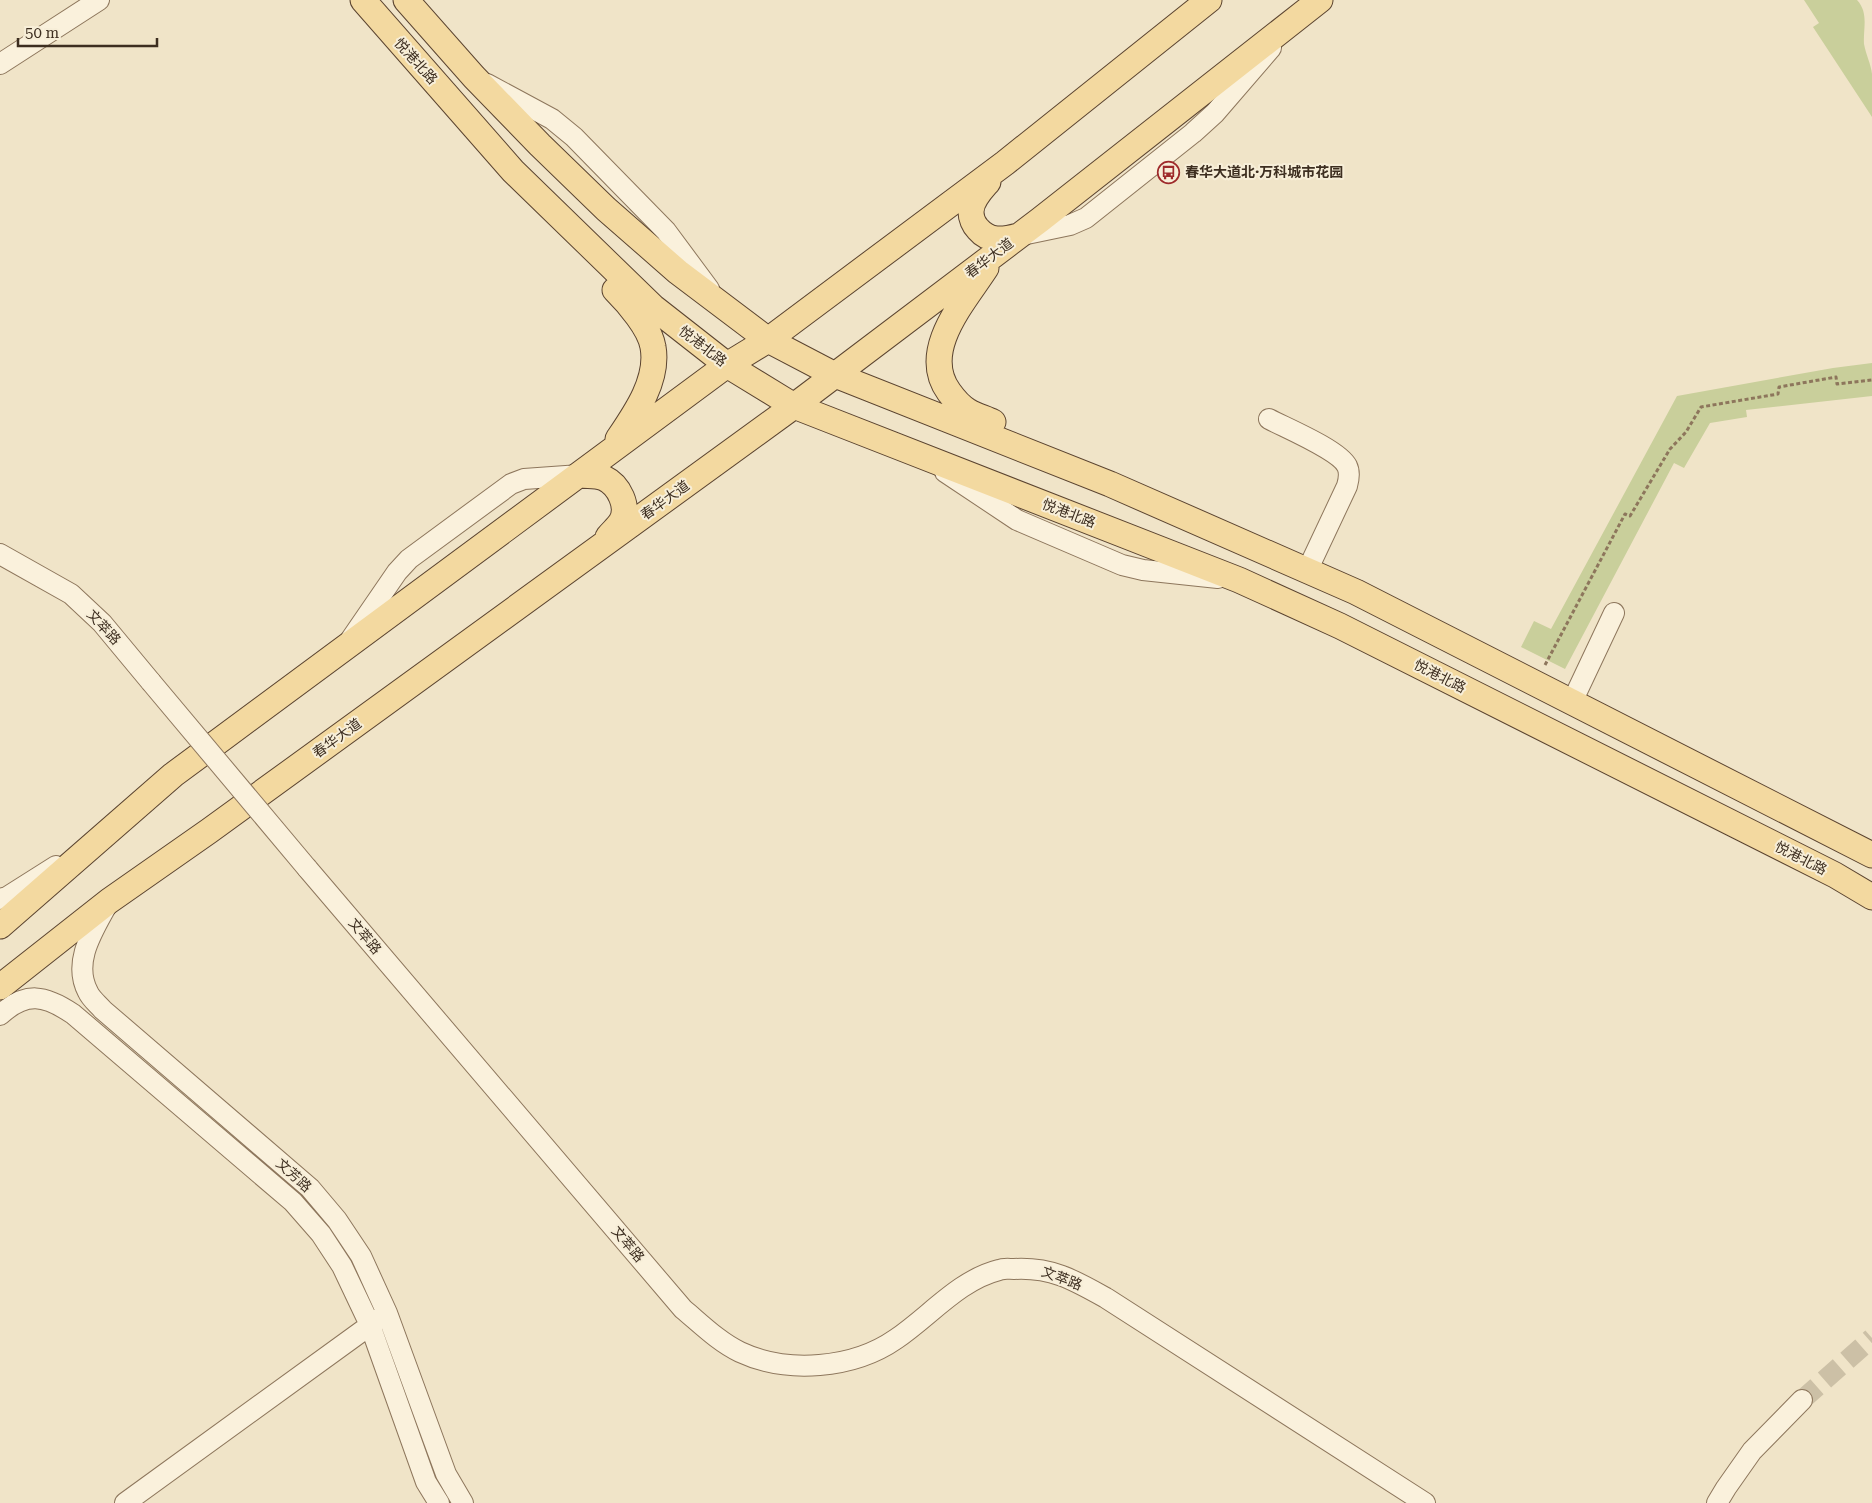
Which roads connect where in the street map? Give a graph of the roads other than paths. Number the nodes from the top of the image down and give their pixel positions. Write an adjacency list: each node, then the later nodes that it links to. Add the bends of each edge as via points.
1 (99, 0): 6 (street)
2 (363, 0): 8 (main road, 悦港北路)
3 (406, 0): 11 (main road, via 474,77 606,209 678,272)
4 (1209, 0): 7 (main road)
5 (1320, 0): 9 (main road, 春华大道)
6 (0, 64)
7 (1005, 163): 9 (main road, via 977,194 971,211 974,224 983,234 999,240); 11 (main road)
8 (513, 171): 12 (main road, 悦港北路, via 653,307); 16 (main road, via 553,232 630,305 653,346 653,367 644,394 634,416)
9 (1018, 236): 10 (main road, 春华大道)
10 (995, 253): 13 (main road, 春华大道); 18 (main road, via 946,332 939,349 938,367 943,385 968,411 1052,447)
11 (768, 340): 12 (main road); 13 (main road)
12 (727, 365): 14 (main road, 悦港北路); 16 (main road)
13 (835, 375): 14 (main road, 春华大道); 18 (main road)
14 (794, 406): 19 (main road, 春华大道); 27 (main road, 悦港北路, via 1240,580 1349,631)
15 (1268, 419): 21 (street, via 1332,452 1347,467 1347,486)
16 (608, 453): 17 (main road)
17 (580, 475): 19 (main road, via 605,479 615,486 622,498 622,520); 23 (main road); 23 (street, via 524,479 511,484 409,559)
18 (1110, 484): 21 (main road)
19 (602, 545): 29 (main road, 春华大道)
20 (0, 554): 39 (street, 文萃路, bridge, via 71,594 102,623 683,1309 710,1333 740,1352 769,1363 800,1367 837,1363 895,1341 971,1281 1000,1269 1034,1268 1069,1278 1106,1298)
21 (1307, 571): 24 (main road, via 1356,592)
22 (1614, 613): 24 (street)
23 (343, 650): 25 (main road, via 173,775)
24 (1572, 702): 26 (main road)
25 (104, 835): 28 (street); 30 (main road)
26 (1872, 855)
27 (1872, 897)
28 (0, 899)
29 (109, 901): 31 (main road, 春华大道); 33 (street, 文芳路, via 88,939 83,958 82,976 88,994 310,1188 361,1256)
30 (0, 926)
31 (0, 987)
32 (0, 1015): 34 (street, 文芳路, via 18,1001 33,998 59,1005 73,1014 293,1202 321,1234 342,1266)
33 (387, 1312): 34 (street); 38 (street, 文芳路, via 446,1474)
34 (370, 1325): 36 (street); 37 (street, 文芳路, via 426,1482)
35 (1802, 1400): 40 (street, via 1752,1451)
36 (125, 1503)
37 (439, 1503)
38 (463, 1503)
39 (1425, 1503)
40 (1717, 1503)

